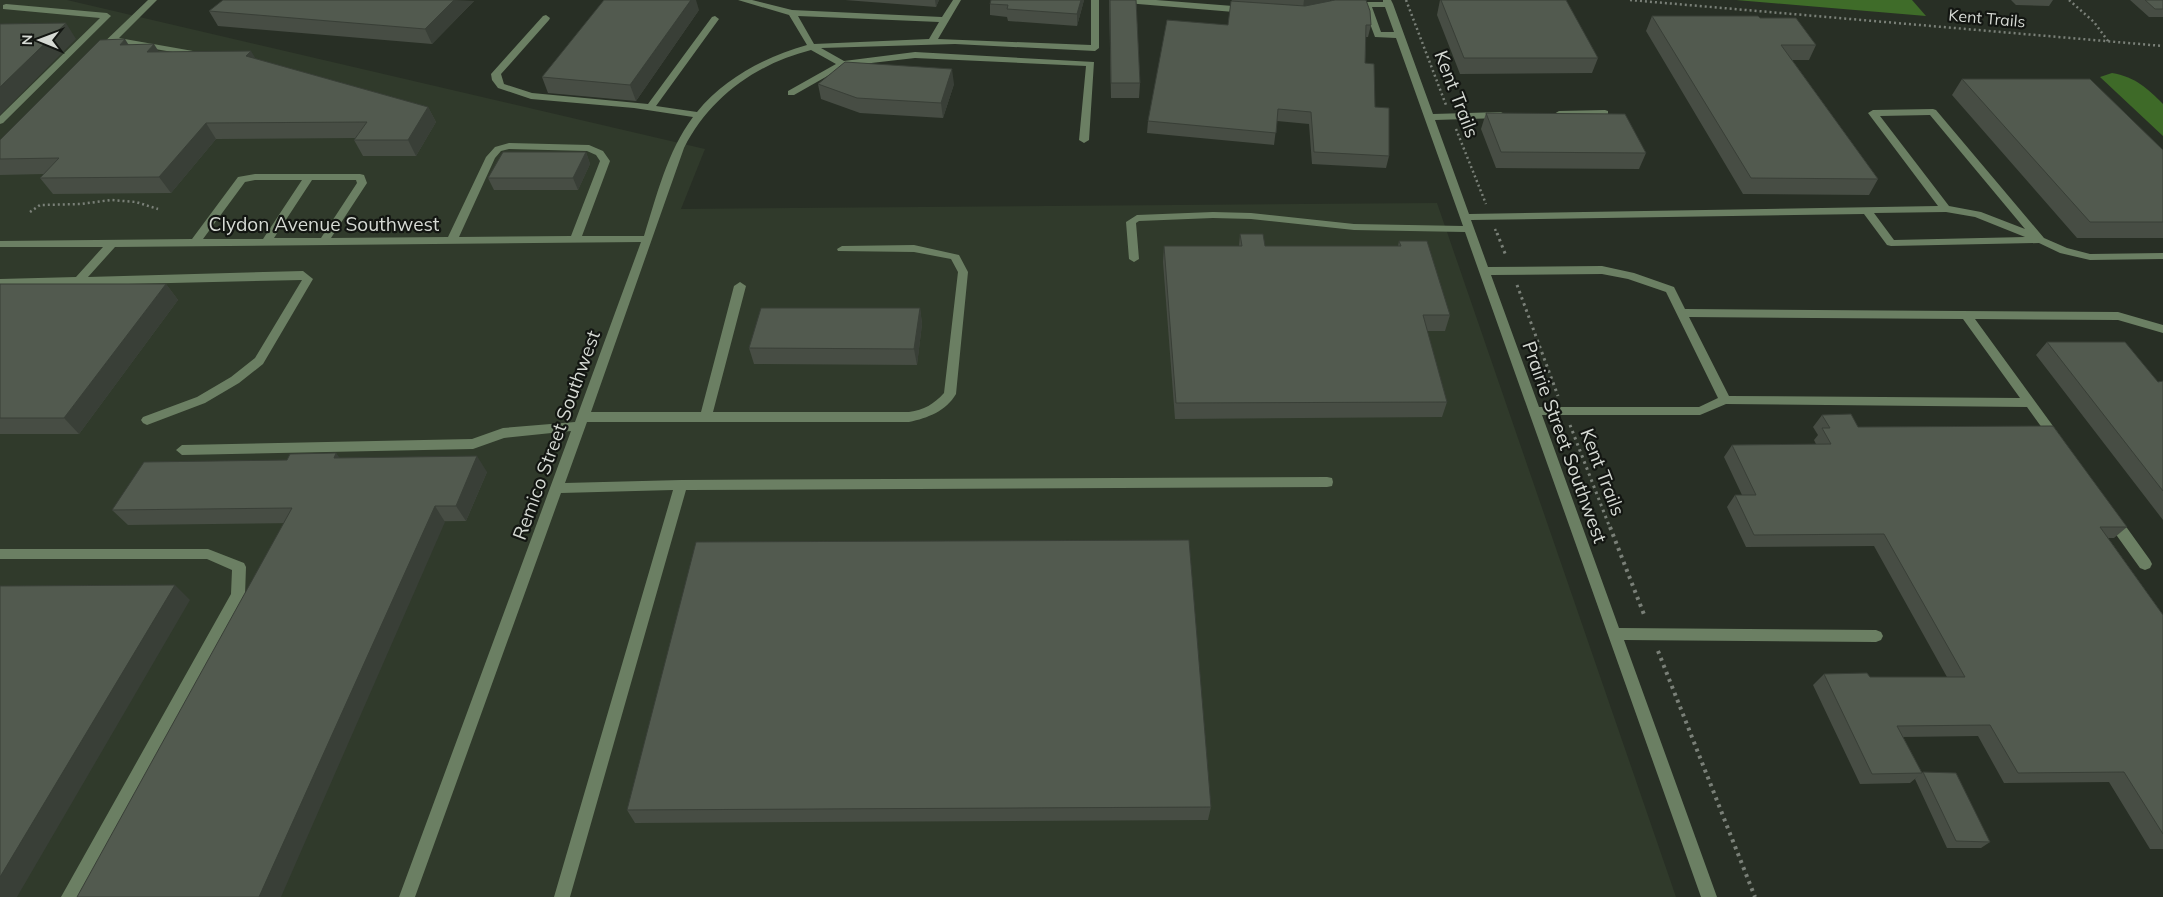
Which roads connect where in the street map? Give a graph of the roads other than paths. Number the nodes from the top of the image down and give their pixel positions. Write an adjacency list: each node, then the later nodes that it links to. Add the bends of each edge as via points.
1 (13, 0): 8 (street)
2 (153, 0): 15 (street)
3 (742, 0): 10 (street)
4 (957, 0): 13 (street)
5 (1095, 0): 16 (street, Remico Street Southwest, via 1095,48)
6 (1126, 0): 9 (street)
7 (1388, 2): 14 (street, Prairie Street Southwest); 14 (street, via 1364,5 1378,34)
8 (3, 9): 28 (street, via 107,16)
9 (1254, 10)
10 (792, 13): 13 (street); 17 (street)
11 (546, 18): 22 (street, via 496,74 501,86 531,96)
12 (715, 19): 22 (street)
13 (945, 20): 16 (street)
14 (1399, 34): 27 (street, Prairie Street Southwest)
15 (112, 39): 18 (street); 19 (street)
16 (932, 41): 17 (street, Remico Street Southwest)
17 (812, 47): 20 (street); 25 (street, Remico Street Southwest, via 775,59 743,77 715,97)
18 (197, 55)
19 (95, 56)
20 (843, 64): 21 (street); 29 (street, via 915,55 1091,64)
21 (791, 93)
22 (650, 108): 25 (street)
23 (1605, 113): 24 (street)
24 (1547, 114)
25 (699, 115): 35 (street, Remico Street Southwest, via 681,142)
26 (1508, 115): 27 (street)
27 (1429, 116): 33 (street, Prairie Street Southwest)
28 (0, 121)
29 (1084, 140)
30 (310, 176): 39 (street, via 357,176 362,179); 40 (street, via 242,180); 41 (street)
31 (1946, 209): 32 (street); 38 (street, via 1977,214); 38 (street, via 1873,113 1933,112)
32 (1867, 211): 33 (street); 38 (street, via 1890,243)
33 (1465, 217): 34 (street, Prairie Street Southwest)
34 (1469, 230): 46 (street, via 1354,227 1242,216 1137,218 1131,222); 47 (street, Prairie Street Southwest)
35 (648, 239): 37 (street, Clydon Avenue Southwest); 59 (street, Remico Street Southwest)
36 (452, 240): 37 (street, Clydon Avenue Southwest); 37 (street, via 491,157 498,149 509,146 589,148 600,153 605,162); 39 (street, Clydon Avenue Southwest)
37 (575, 240)
38 (2040, 240): 45 (street, via 2064,251 2090,257)
39 (324, 241): 41 (street, Clydon Avenue Southwest)
40 (195, 242): 41 (street, Clydon Avenue Southwest); 42 (street, Clydon Avenue Southwest)
41 (266, 242)
42 (112, 243): 43 (street, Clydon Avenue Southwest); 48 (street)
43 (0, 244)
44 (842, 249): 57 (street, via 915,247 956,257 963,272 950,394 940,407 927,414 909,417)
45 (2163, 256)
46 (1134, 259)
47 (1484, 271): 51 (street, via 1602,270 1670,290); 56 (street, Prairie Street Southwest)
48 (79, 281): 49 (street); 58 (street, via 303,275 308,279 259,361 201,400)
49 (0, 283)
50 (740, 286): 57 (street)
51 (1682, 313): 52 (street); 54 (street)
52 (1966, 315): 53 (street, via 2118,316); 55 (street)
53 (2163, 329)
54 (1725, 400): 55 (street); 56 (street, via 1700,411)
55 (2030, 403): 61 (street)
56 (1533, 411): 68 (street, Prairie Street Southwest)
57 (706, 417): 59 (street)
58 (147, 420)
59 (581, 421): 60 (street, via 503,433 473,444); 64 (street, Remico Street Southwest)
60 (182, 450)
61 (2065, 451)
62 (1328, 482): 63 (street)
63 (680, 484): 64 (street); 72 (street)
64 (557, 488): 71 (street, Remico Street Southwest)
65 (2105, 508): 67 (street)
66 (0, 554): 70 (street, via 208,554 239,567 238,595)
67 (2145, 564)
68 (1614, 634): 69 (street); 73 (street, Prairie Street Southwest)
69 (1876, 636)
70 (69, 897)
71 (407, 897)
72 (562, 897)
73 (1709, 897)

